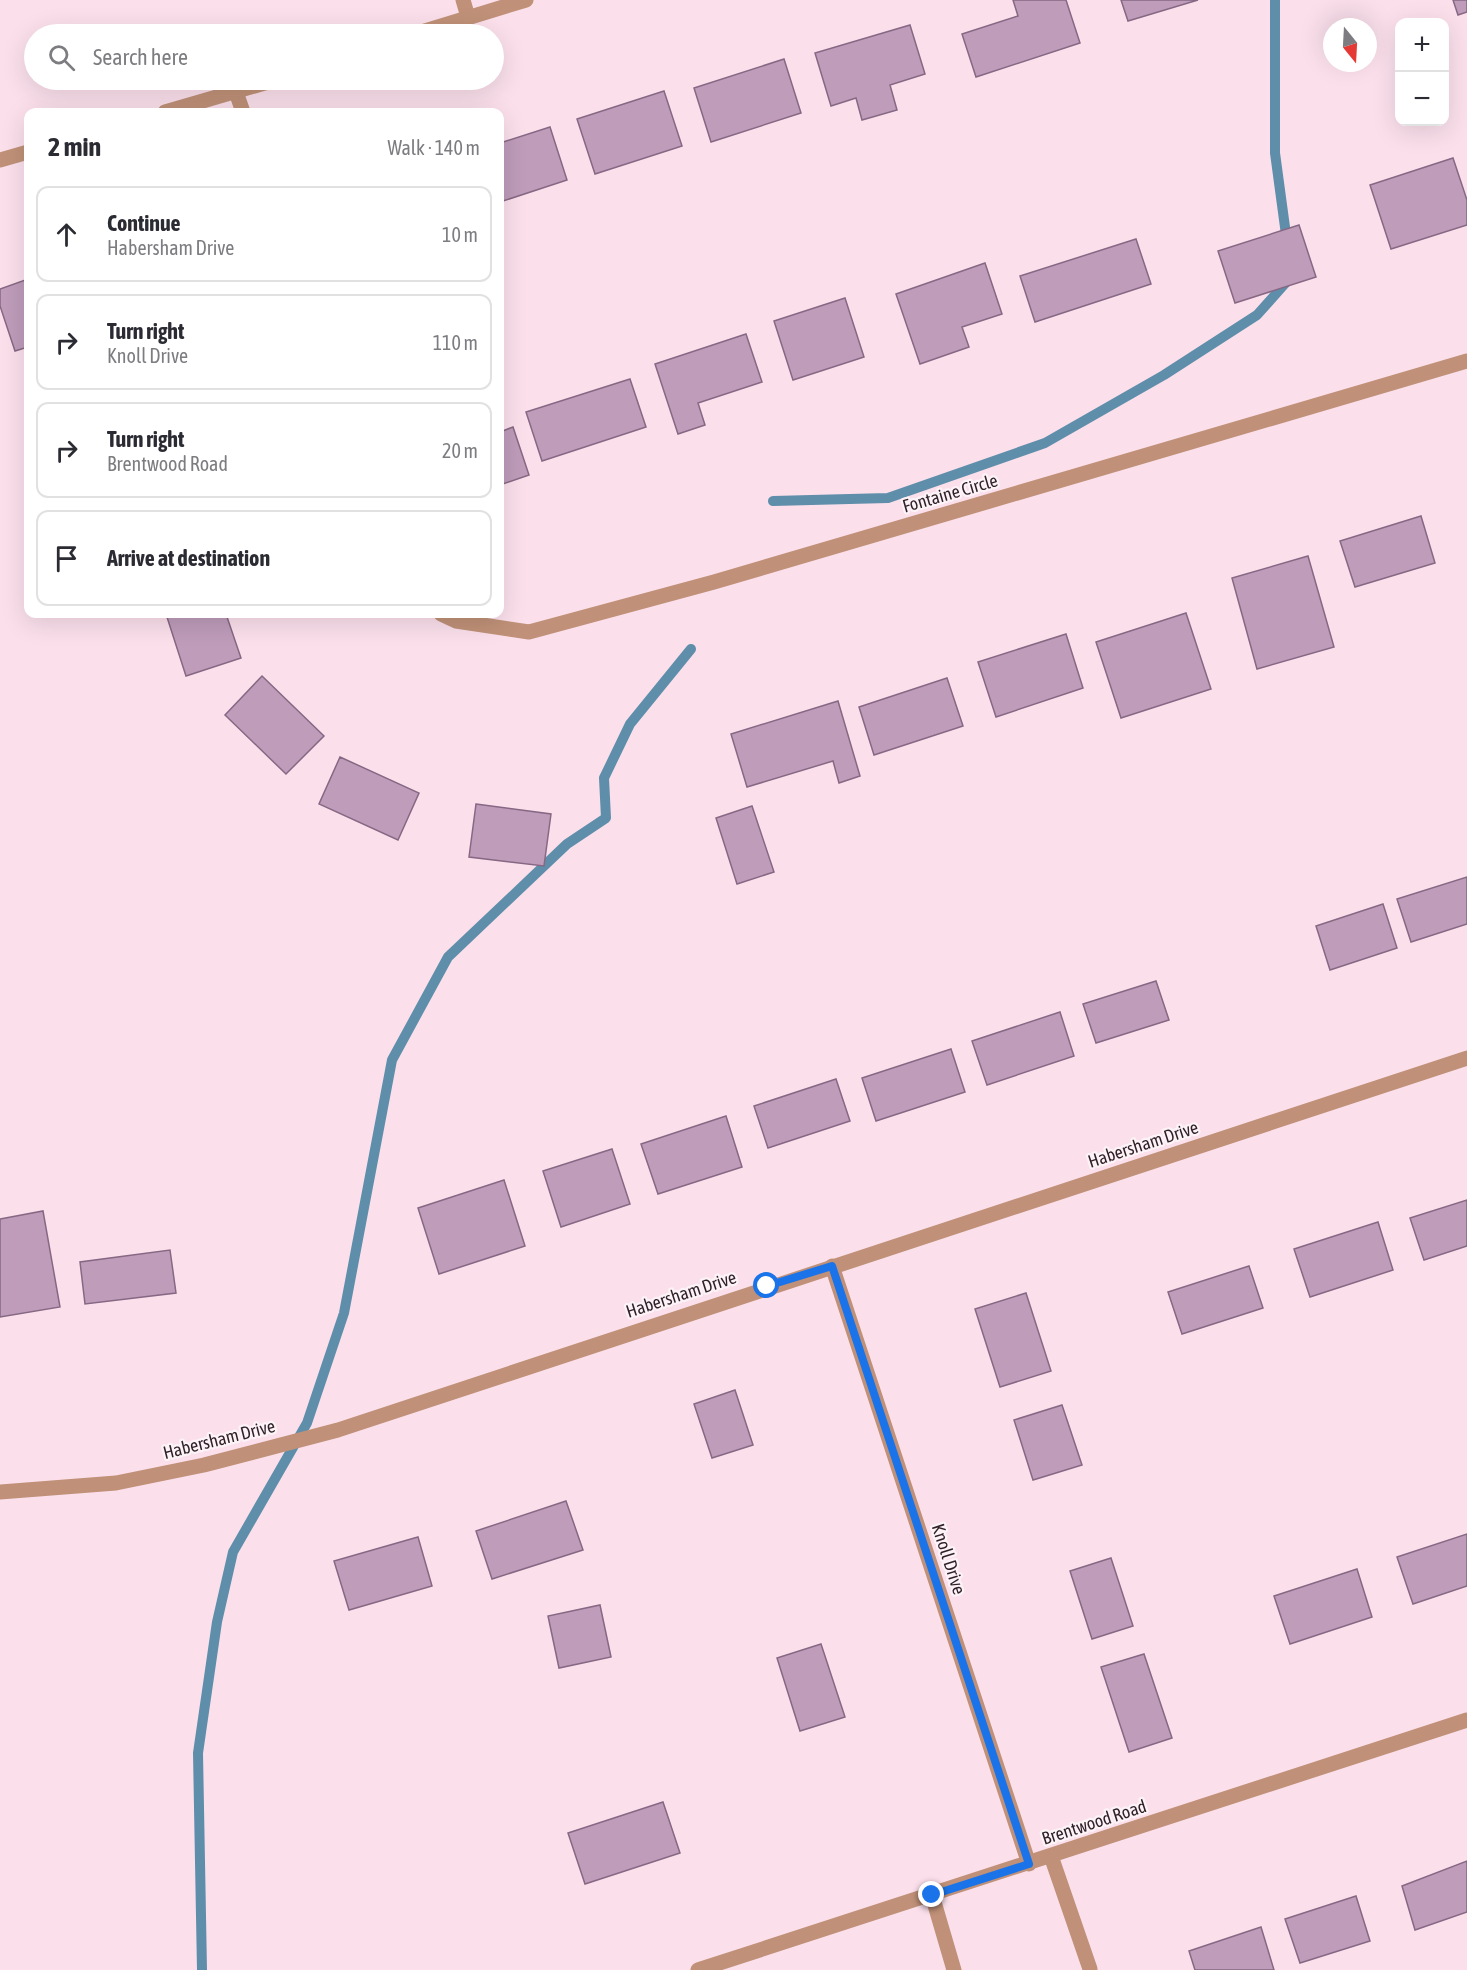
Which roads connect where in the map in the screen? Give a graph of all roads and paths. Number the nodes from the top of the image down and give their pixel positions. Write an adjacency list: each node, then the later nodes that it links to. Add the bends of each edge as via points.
1 (463, 0): 3 (street)
2 (526, 0): 3 (street)
3 (468, 17): 4 (street)
4 (446, 24)
5 (242, 90): 6 (street)
6 (236, 92): 7 (street); 8 (street)
7 (179, 108)
8 (242, 108)
9 (24, 153): 10 (street)
10 (0, 160)
11 (1467, 361): 12 (street, Fontaine Circle, via 529,632)
12 (450, 618)
13 (1467, 1058): 14 (street, Habersham Drive)
14 (832, 1266): 15 (street, Habersham Drive, via 327,1432 116,1483); 18 (street, Knoll Drive)
15 (0, 1492)
16 (1467, 1720): 17 (street, Brentwood Road)
17 (1051, 1856): 18 (street, Brentwood Road); 20 (street)
18 (1029, 1864): 19 (street, Brentwood Road)
19 (932, 1895): 21 (street, Brentwood Road); 22 (street)
20 (1090, 1969)
21 (698, 1970)
22 (954, 1970)

